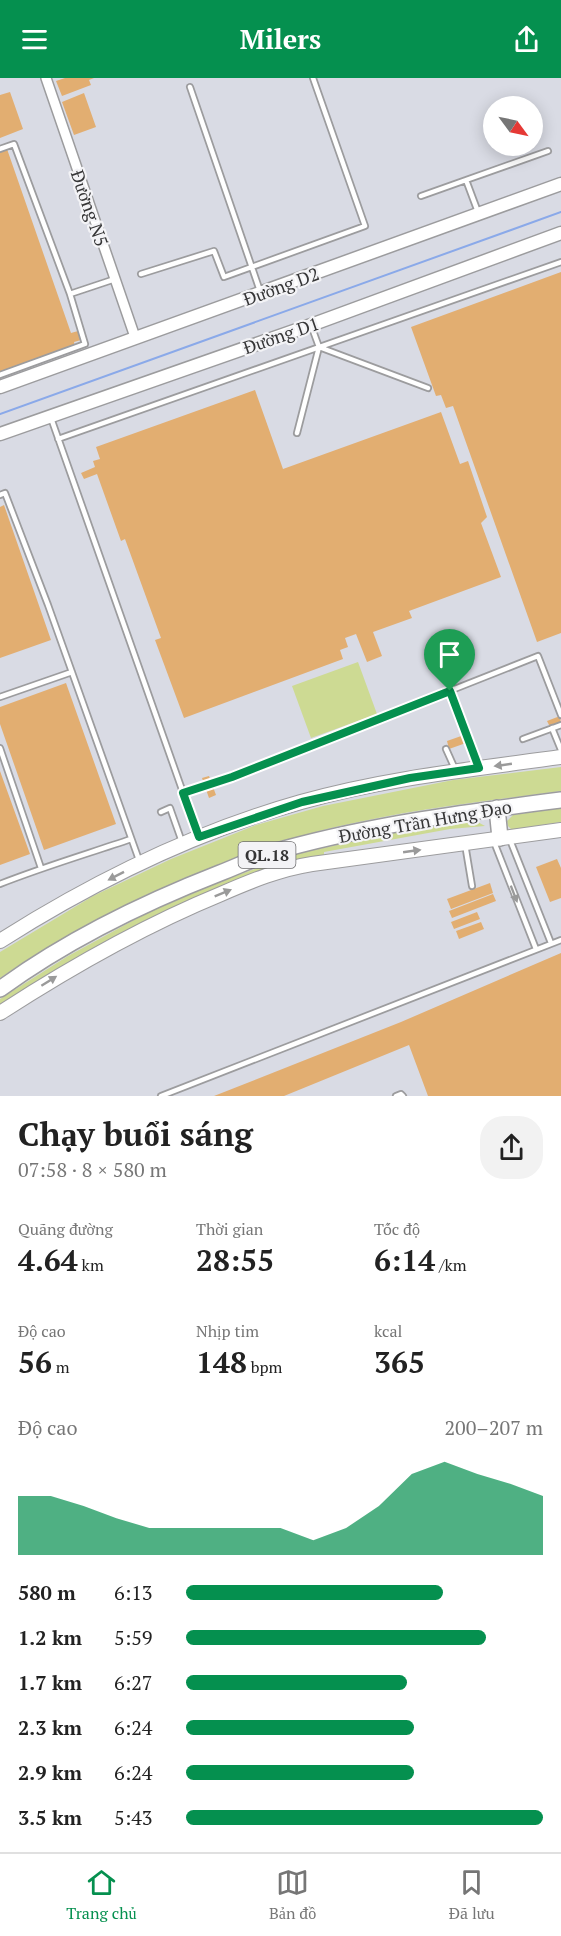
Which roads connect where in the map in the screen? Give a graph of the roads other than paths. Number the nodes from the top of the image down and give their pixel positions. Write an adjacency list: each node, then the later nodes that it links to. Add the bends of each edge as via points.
1 (45, 78): 14 (street, Đường N5)
2 (313, 78): 12 (lane, via 365,226)
3 (190, 87): 12 (lane)
4 (0, 149): 16 (lane, via 14,144)
5 (548, 151): 6 (lane)
6 (466, 180): 8 (lane); 9 (lane)
7 (561, 184): 9 (street, Đường D2)
8 (421, 196)
9 (479, 214): 15 (street, Đường D2)
10 (561, 233): 17 (street, Đường D1)
11 (561, 262): 19 (lane)
12 (252, 267): 13 (lane, via 224,277 214,251); 15 (lane)
13 (141, 274)
14 (115, 279): 16 (lane); 18 (street, Đường N5)
15 (261, 293): 18 (street, Đường D2)
16 (70, 294): 20 (lane, via 85,344)
17 (311, 325): 19 (lane); 23 (street, Đường D1)
18 (135, 337): 21 (street, Đường D2)
19 (320, 347): 22 (lane); 24 (lane); 26 (lane)
20 (0, 375)
21 (0, 387)
22 (428, 388)
23 (50, 416): 25 (street, Đường D1); 26 (lane)
24 (297, 433)
25 (0, 434)
26 (58, 439): 41 (lane)
27 (0, 495): 28 (lane, via 5,493)
28 (72, 672): 30 (lane); 48 (lane)
29 (450, 691): 31 (lane, via 538,656); 39 (lane); 41 (lane)
30 (0, 697)
31 (561, 715)
32 (561, 724): 33 (lane)
33 (552, 728): 34 (lane); 37 (lane)
34 (523, 739)
35 (0, 748): 52 (lane)
36 (446, 749): 40 (lane)
37 (561, 750)
38 (561, 757): 39 (main road, one-way to 39)
39 (479, 768): 40 (main road)
40 (456, 772): 46 (main road, via 302,802)
41 (183, 793): 46 (lane)
42 (561, 800): 43 (highway, Đường Trần Hưng Đạo / QL.18)
43 (497, 808): 47 (highway); 59 (highway, Đường Trần Hưng Đạo / QL.18, via 387,824 281,849 186,886 109,922 34,964)
44 (161, 812): 50 (lane, via 170,808)
45 (561, 830): 47 (main road, Đường Trần Hưng Đạo)
46 (199, 837): 50 (main road)
47 (501, 838): 49 (main road, Đường Trần Hưng Đạo); 57 (lane); 58 (lane, one-way to 58)
48 (131, 839): 51 (lane); 52 (lane)
49 (465, 843): 54 (lane); 60 (main road, Đường Trần Hưng Đạo, one-way to 49, via 122,940 254,880 297,866)
50 (183, 844): 51 (main road)
51 (140, 864): 56 (main road, one-way to 56)
52 (41, 868): 53 (lane)
53 (0, 884)
54 (472, 886)
55 (561, 940): 57 (lane)
56 (0, 941)
57 (551, 943): 58 (lane)
58 (536, 949): 61 (lane)
59 (0, 989)
60 (0, 1013)
61 (161, 1096)
62 (396, 1096): 63 (lane)
63 (403, 1096)

